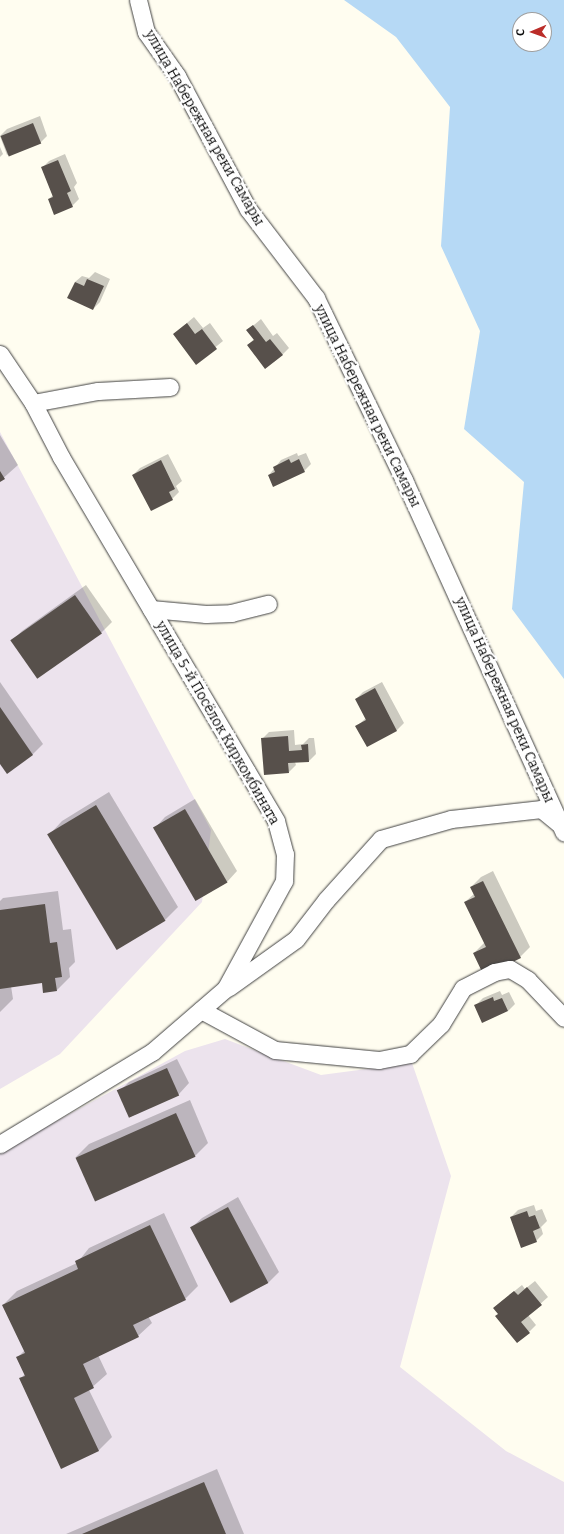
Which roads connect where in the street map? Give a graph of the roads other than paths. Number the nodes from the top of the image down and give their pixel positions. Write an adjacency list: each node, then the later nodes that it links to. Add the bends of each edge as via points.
1 (138, 0): 7 (street, улица Набережная реки Самары, via 146,32 177,76 248,209 316,298 404,480)
2 (0, 354): 4 (street, улица 5-й Посёлок Киркомбината)
3 (170, 387): 4 (street, via 98,390)
4 (33, 403): 6 (street, улица 5-й Посёлок Киркомбината, via 61,457)
5 (268, 604): 6 (street, via 231,613 206,614)
6 (151, 609): 8 (street, улица 5-й Посёлок Киркомбината, via 276,821 285,854 284,881)
7 (562, 829): 8 (street, via 540,809 451,819 381,839 326,900 296,939)
8 (225, 989): 9 (street, улица 5-й Посёлок Киркомбината)
9 (201, 1010): 10 (street, via 274,1050 379,1060 410,1054 441,1024 463,988 494,972 510,969 528,980); 11 (street, улица 5-й Посёлок Киркомбината, via 152,1052)
10 (564, 1018)
11 (0, 1144)

